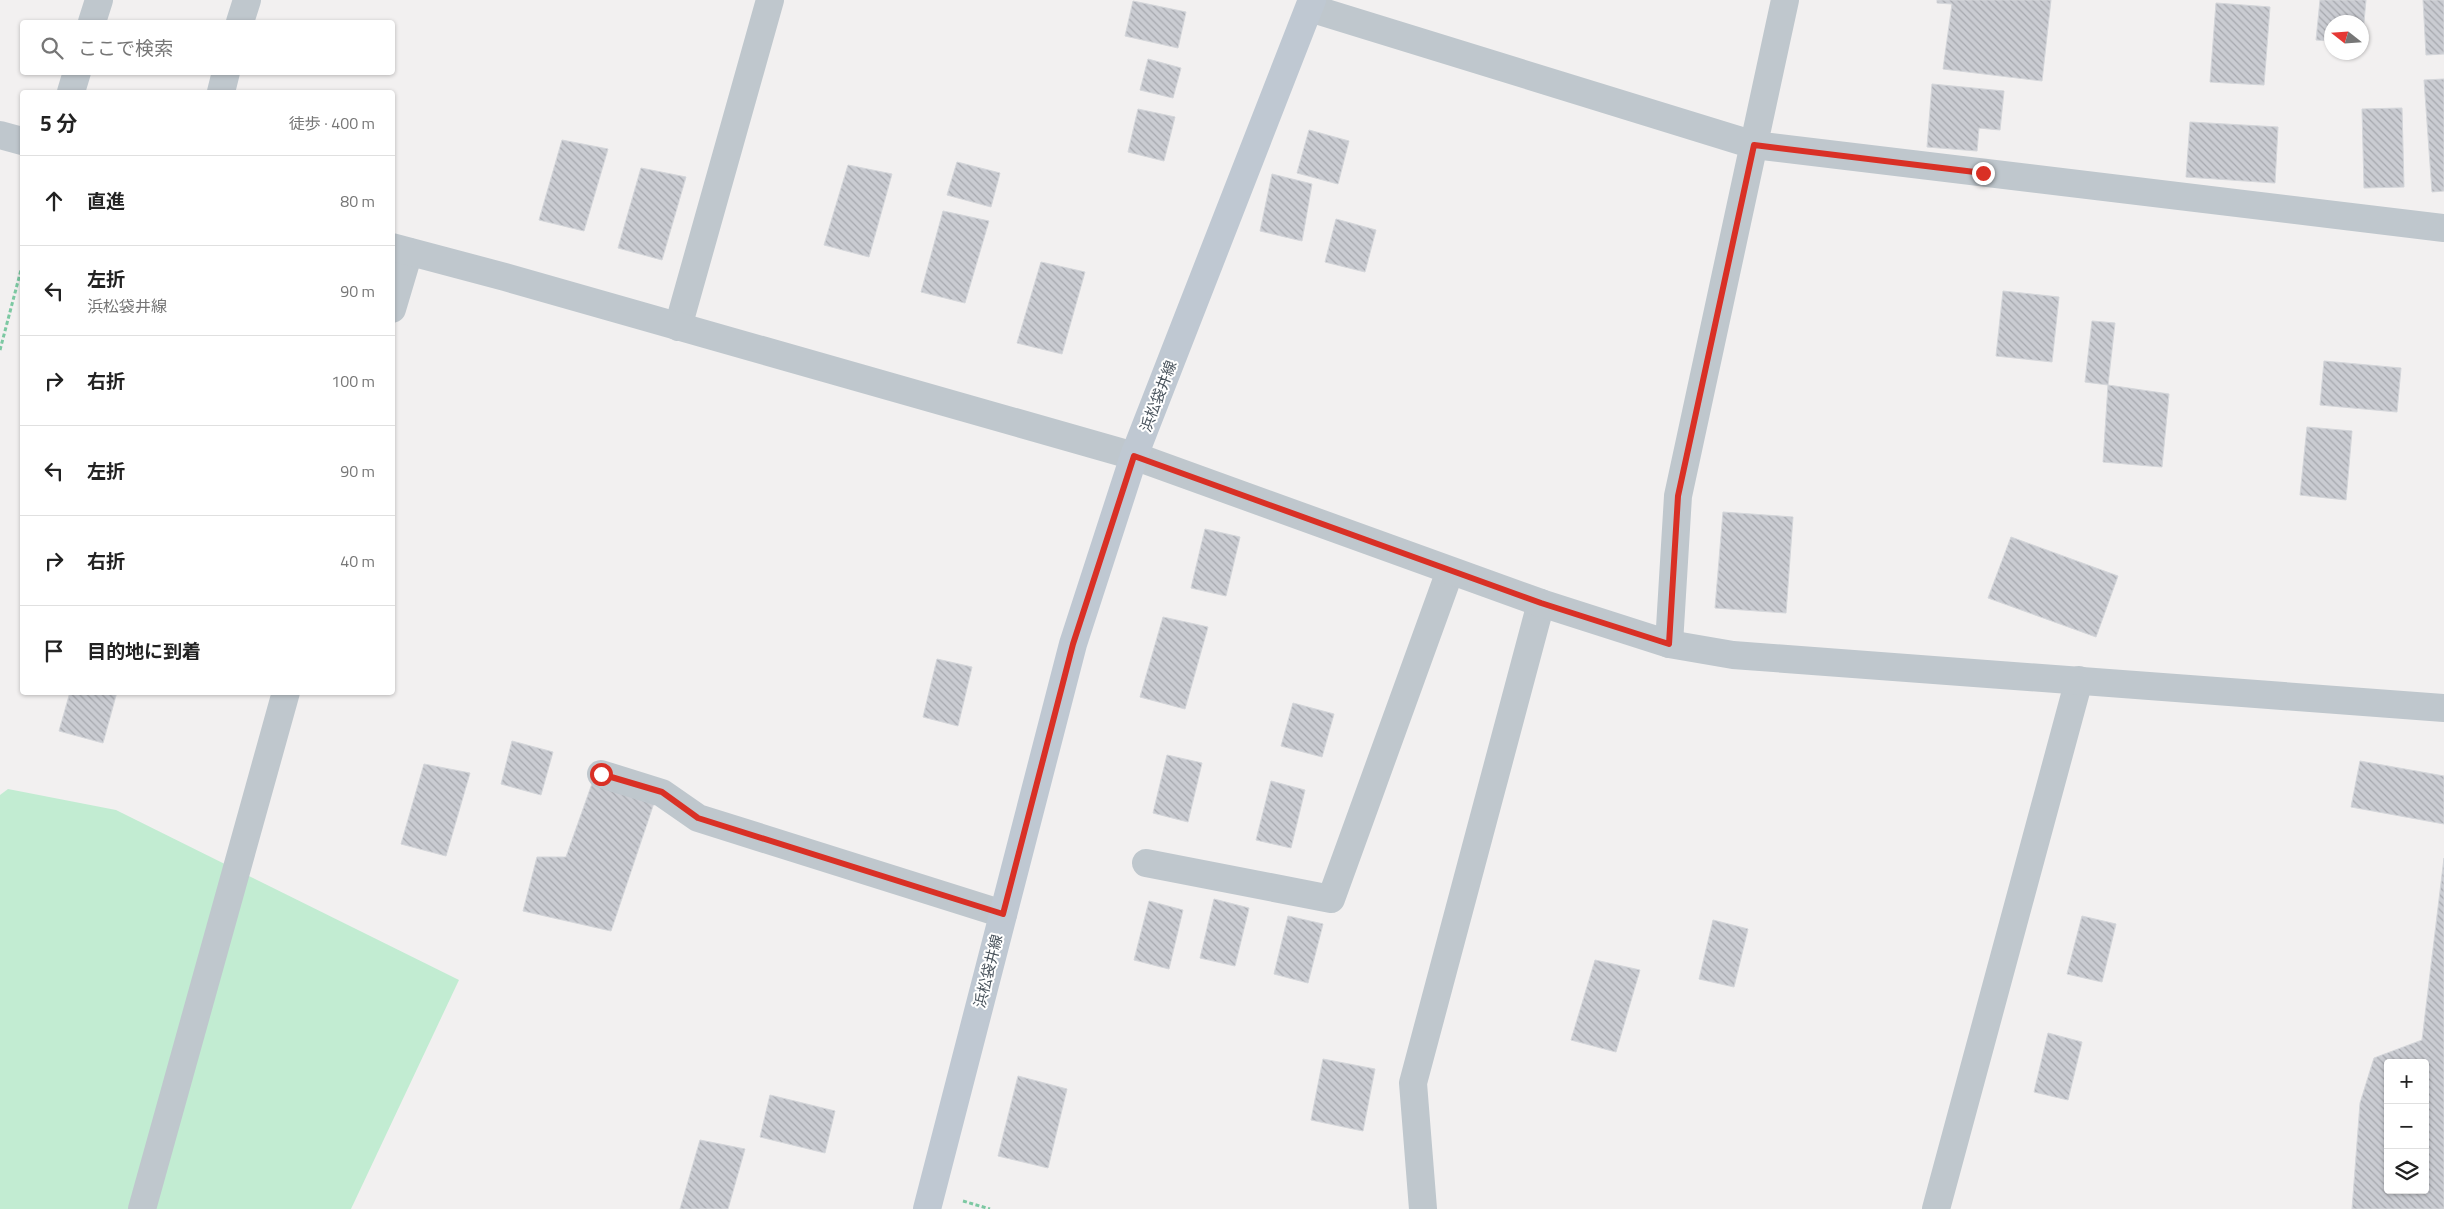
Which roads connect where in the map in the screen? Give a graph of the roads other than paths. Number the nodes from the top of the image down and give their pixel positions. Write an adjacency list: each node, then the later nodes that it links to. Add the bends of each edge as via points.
1 (99, 0): 6 (street)
2 (247, 0): 7 (street)
3 (770, 0): 18 (street)
4 (1785, 0): 14 (street)
5 (1311, 4): 14 (street); 19 (main road, 浜松袋井線)
6 (93, 20)
7 (241, 20)
8 (76, 75): 10 (street)
9 (225, 75): 11 (street)
10 (72, 90)
11 (222, 90)
12 (0, 135): 13 (street)
13 (20, 140)
14 (1754, 145): 15 (street); 22 (street, via 1678,496)
15 (2444, 228)
16 (400, 249): 17 (street); 18 (street)
17 (395, 287)
18 (678, 327): 19 (street)
19 (1134, 456): 20 (street); 28 (main road, 浜松袋井線, via 1073,644)
20 (1450, 571): 21 (street); 27 (street, via 1331,899)
21 (1541, 603): 22 (street); 31 (street, via 1413,1083)
22 (1669, 644): 23 (street, via 1732,655)
23 (2079, 680): 25 (street); 32 (street)
24 (285, 695): 29 (street)
25 (2444, 708)
26 (601, 774): 28 (street, via 662,792 698,818)
27 (1146, 863)
28 (1003, 914): 30 (main road, 浜松袋井線)
29 (142, 1209)
30 (927, 1209)
31 (1423, 1209)
32 (1936, 1209)

